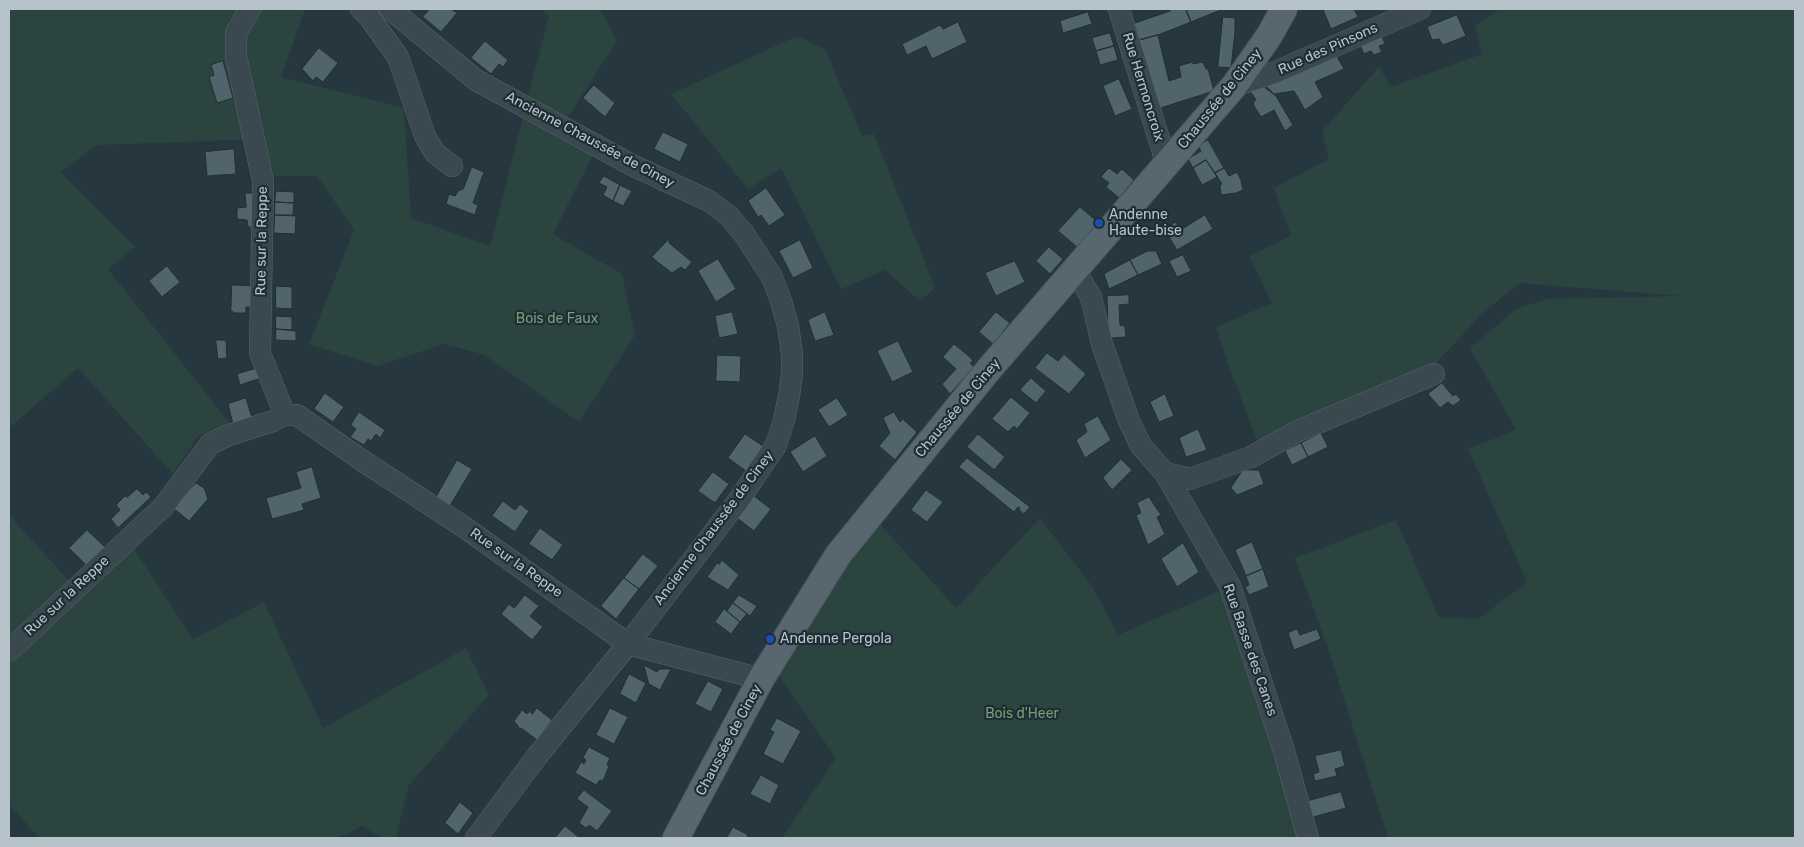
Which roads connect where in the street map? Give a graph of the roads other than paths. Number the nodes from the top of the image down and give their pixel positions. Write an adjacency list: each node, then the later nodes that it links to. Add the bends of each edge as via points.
1 (250, 9): 12 (street, Rue sur la Reppe, via 236,33 236,56 263,181 260,353)
2 (361, 9): 9 (street, via 398,57 425,136 436,153)
3 (390, 9): 14 (street, Ancienne Chaussée de Ciney, via 476,80 632,165 709,201 728,215 760,257 781,301 788,326 792,374 776,445 738,501)
4 (1119, 9): 8 (street, Rue Hermoncroix)
5 (1284, 9): 7 (main road, Chaussée de Ciney)
6 (1420, 9): 7 (street, Rue des Pinsons, via 1272,74)
7 (1234, 86): 8 (main road, Chaussée de Ciney)
8 (1167, 165): 10 (main road, Chaussée de Ciney)
9 (452, 166)
10 (1075, 271): 13 (street, Rue Basse des Canes, via 1091,297 1102,344 1129,421 1141,446); 16 (main road, Chaussée de Ciney, via 990,368 838,555)
11 (1434, 374): 13 (street, via 1298,431 1233,464 1190,479)
12 (286, 415): 14 (street, Rue sur la Reppe, via 297,415 464,527); 15 (street, Rue sur la Reppe, via 210,444 164,506)
13 (1165, 473): 19 (street, Rue Basse des Canes, via 1230,586 1284,751)
14 (628, 644): 16 (street, Rue sur la Reppe); 17 (street, Ancienne Chaussée de Ciney)
15 (9, 651)
16 (762, 679): 18 (main road, Chaussée de Ciney)
17 (476, 838)
18 (676, 838)
19 (1308, 838)

